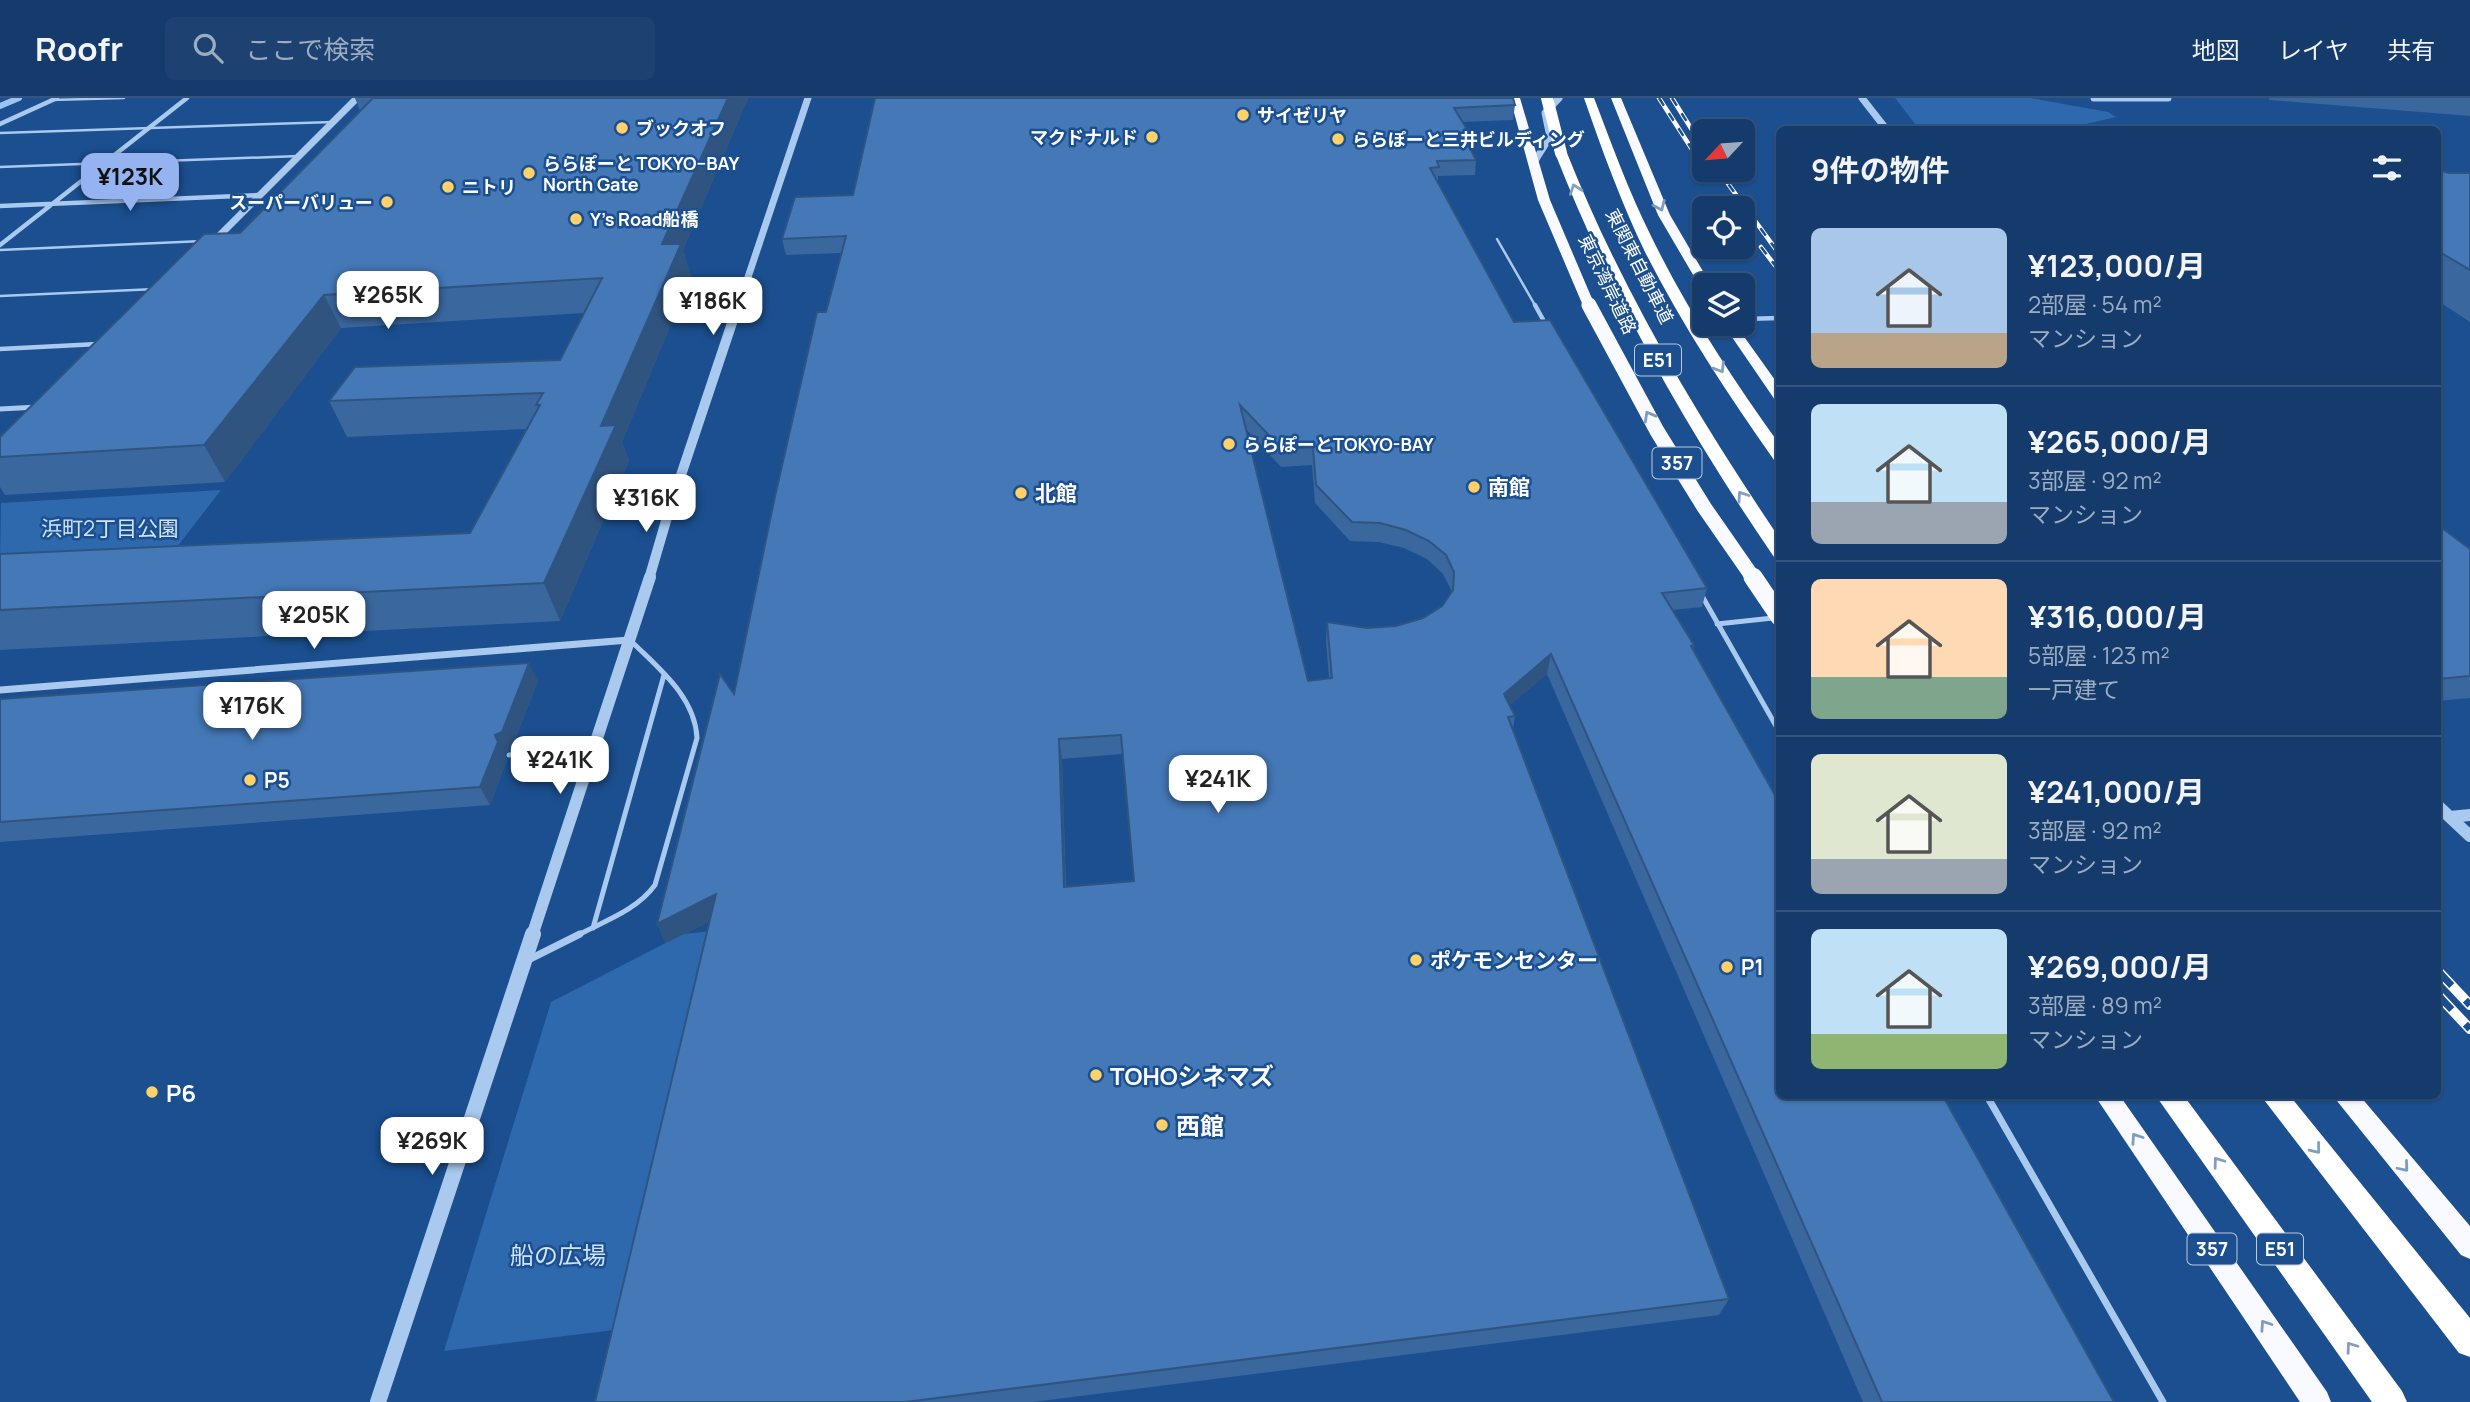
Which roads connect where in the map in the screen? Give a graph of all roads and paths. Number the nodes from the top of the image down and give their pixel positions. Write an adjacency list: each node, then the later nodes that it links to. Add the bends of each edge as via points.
1 (57, 98): 14 (street)
2 (124, 98): 14 (lane)
3 (187, 98): 18 (street)
4 (356, 98): 15 (street)
5 (1515, 98): 22 (highway, 東京湾岸道路 / 357)
6 (1547, 98): 47 (highway, 東関東自動車道 / E51, one-way to 6, bridge, via 1717,460 1623,295 1586,219)
7 (1559, 98): 22 (street, via 1545,113 1550,137)
8 (1589, 98): 46 (highway, 東関東自動車道 / E51, one-way to 46, via 1652,254 1735,394)
9 (1616, 98): 31 (highway, one-way to 31, via 1664,215)
10 (1862, 98): 17 (street)
11 (2094, 98): 12 (street)
12 (2168, 98)
13 (809, 99): 52 (street, via 668,514)
14 (51, 100): 16 (street)
15 (333, 121): 18 (lane); 20 (street)
16 (0, 124)
17 (1884, 126)
18 (149, 128): 19 (lane); 21 (street)
19 (0, 133)
20 (299, 156): 21 (lane); 24 (street)
21 (105, 163): 23 (lane); 25 (street)
22 (1533, 164): 49 (highway, 東京湾岸道路 / 357, one-way to 22, bridge, via 1657,431 1587,302)
23 (0, 167)
24 (259, 195): 25 (street); 28 (street)
25 (52, 204): 26 (street); 29 (street)
26 (0, 206)
27 (1497, 239): 37 (lane)
28 (213, 241): 29 (lane); 30 (street)
29 (0, 248)
30 (204, 250)
31 (1698, 273)
32 (166, 288): 33 (lane); 34 (street)
33 (0, 296)
34 (157, 298)
35 (1776, 318): 36 (lane)
36 (1755, 319)
37 (1547, 327)
38 (1737, 336): 42 (highway)
39 (110, 344): 40 (lane); 41 (street)
40 (0, 349)
41 (102, 353)
42 (1776, 391)
43 (47, 407): 44 (street); 45 (street)
44 (0, 409)
45 (38, 417)
46 (1776, 451)
47 (1776, 547)
48 (1695, 584): 51 (lane)
49 (1776, 611)
50 (1776, 617): 51 (lane)
51 (1717, 624): 55 (lane)
52 (630, 640): 53 (lane); 54 (street); 56 (street)
53 (664, 675): 62 (lane); 62 (lane, via 697,719 693,751 655,885 645,899)
54 (0, 690)
55 (1776, 726)
56 (594, 748): 57 (lane); 63 (street)
57 (509, 755)
58 (2441, 810): 60 (street)
59 (2470, 815): 60 (street)
60 (2450, 817): 61 (street)
61 (2470, 836)
62 (592, 928): 63 (lane)
63 (522, 963): 71 (street)
64 (1989, 1099): 72 (lane)
65 (2109, 1099): 73 (highway, 357, one-way to 65)
66 (2171, 1099): 74 (highway, E51, one-way to 66)
67 (2275, 1099): 70 (highway, one-way to 70)
68 (2348, 1099): 69 (highway, one-way to 69)
69 (2470, 1246)
70 (2470, 1342)
71 (378, 1402)
72 (2163, 1402)
73 (2317, 1402)
74 (2391, 1402)

